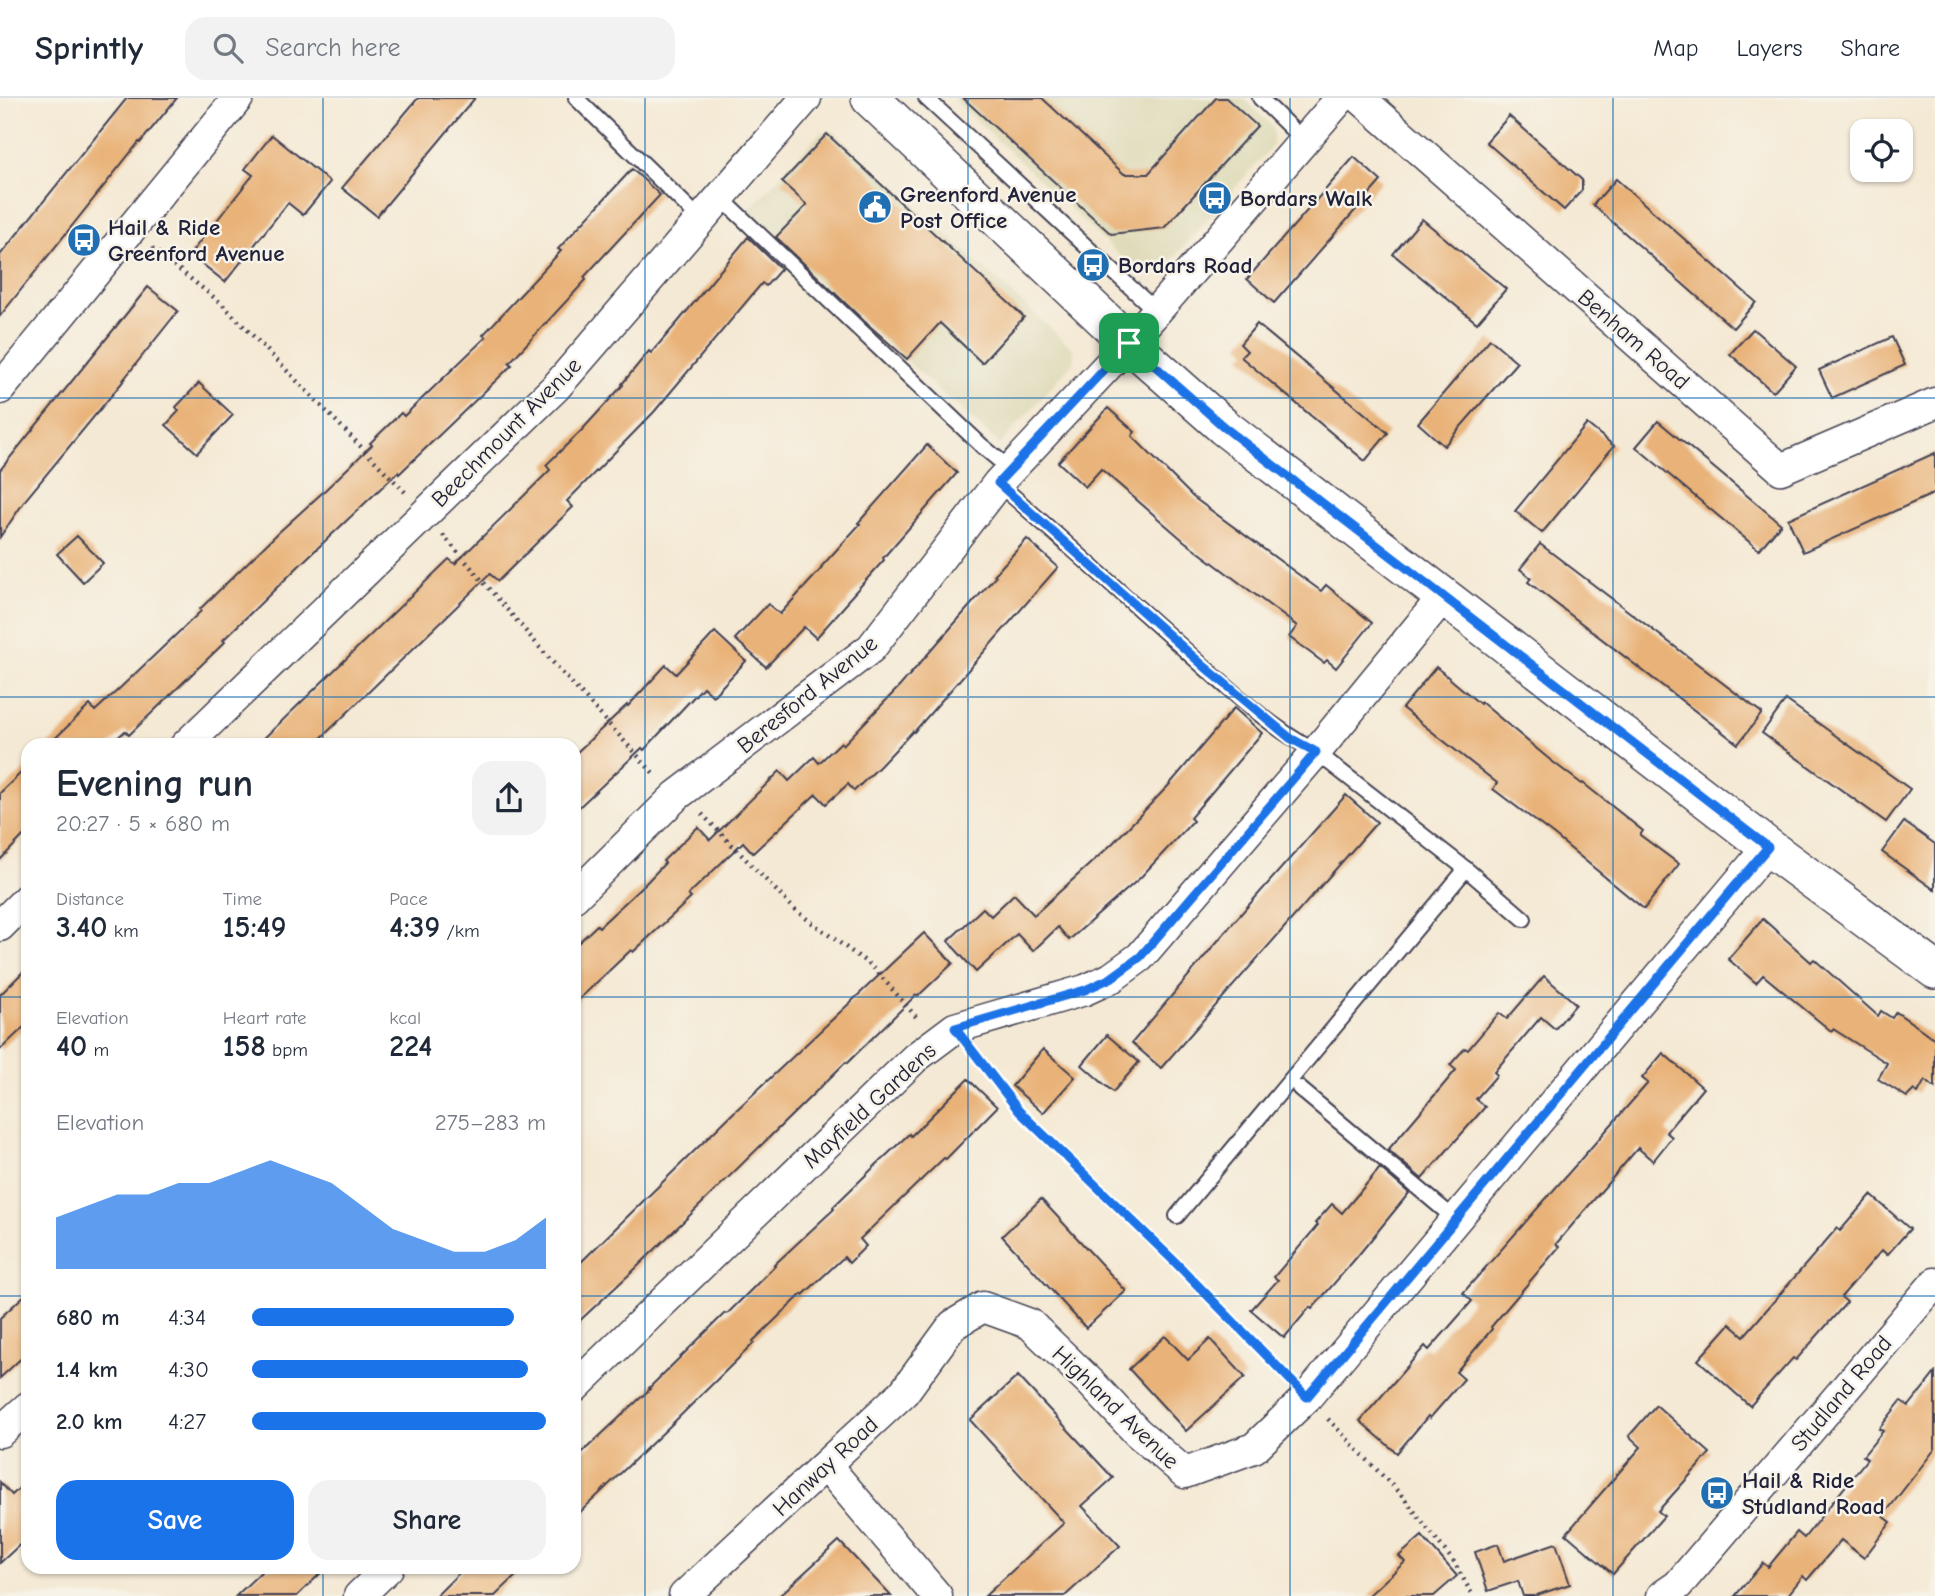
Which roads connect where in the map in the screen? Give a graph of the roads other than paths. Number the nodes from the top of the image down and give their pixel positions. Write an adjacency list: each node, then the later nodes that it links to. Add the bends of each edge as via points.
1 (238, 98): 14 (street)
2 (576, 98): 11 (lane)
3 (806, 98): 10 (street, Beechmount Avenue)
4 (870, 98): 13 (street)
5 (926, 98): 12 (lane)
6 (1260, 98): 9 (lane)
7 (1341, 98): 9 (street)
8 (1360, 98): 15 (street, Benham Road, via 1781,469)
9 (1304, 141): 12 (street)
10 (720, 197): 11 (street, Beechmount Avenue); 16 (lane, via 972,436)
11 (701, 220): 18 (street, Beechmount Avenue, via 556,387)
12 (1156, 311): 13 (street)
13 (1129, 343): 16 (street, Beresford Avenue); 17 (street, via 1224,427)
14 (0, 389)
15 (1935, 403)
16 (1004, 476): 19 (lane, via 1205,667 1290,738); 22 (street, Beresford Avenue, via 871,648 676,796)
17 (1443, 597): 19 (street, Mayfield Gardens); 20 (street)
18 (193, 738)
19 (1316, 752): 21 (lane); 32 (street, Mayfield Gardens, via 1140,957 1085,990 955,1028 915,1058)
20 (1768, 847): 26 (street); 29 (street, Highland Avenue)
21 (1466, 869): 24 (lane); 28 (lane)
22 (581, 890)
23 (21, 905): 25 (street)
24 (1524, 919)
25 (0, 926)
26 (1935, 970)
27 (1299, 1088): 29 (lane)
28 (1177, 1216)
29 (1455, 1219): 31 (street, Highland Avenue, via 1307,1397 1254,1448 1185,1473 1137,1432 1030,1324 983,1307)
30 (1935, 1283): 40 (street, Studland Road, via 1678,1585)
31 (953, 1325): 35 (street, Hanway Road, via 904,1392)
32 (581, 1381)
33 (21, 1413): 34 (street)
34 (0, 1432)
35 (826, 1465): 38 (street, Hanway Road); 39 (street)
36 (382, 1574): 37 (street)
37 (359, 1596)
38 (684, 1596)
39 (937, 1596)
40 (1662, 1596)

